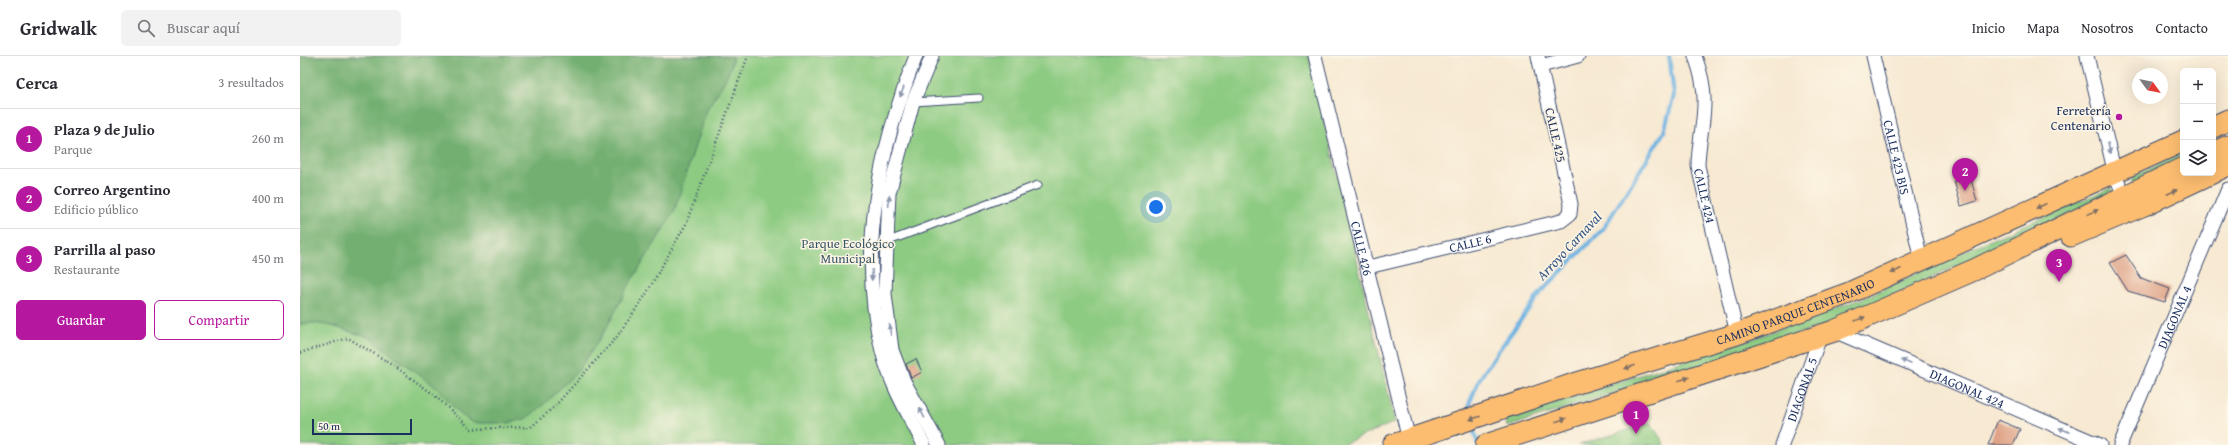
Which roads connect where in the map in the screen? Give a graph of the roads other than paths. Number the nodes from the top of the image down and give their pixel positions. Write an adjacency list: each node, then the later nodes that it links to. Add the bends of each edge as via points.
1 (916, 56): 11 (street, one-way to 11)
2 (932, 56): 10 (street)
3 (1315, 56): 32 (street, CALLE 426)
4 (1578, 56): 8 (street)
5 (1695, 56): 35 (street, CALLE 424, via 1702,77 1704,99 1698,166)
6 (1873, 56): 31 (street, CALLE 423 BIS)
7 (2087, 56): 21 (street, one-way to 21)
8 (1539, 61): 28 (street, CALLE 425, via 1571,204)
9 (979, 98): 10 (lane)
10 (912, 107): 11 (street); 30 (street, one-way to 10, via 889,193)
11 (896, 110): 29 (street, via 876,186)
12 (2228, 120): 13 (main road)
13 (2216, 126)
14 (2180, 142): 21 (main road, CAMINO PARQUE CENTENARIO)
15 (2228, 146): 16 (main road)
16 (2216, 152)
17 (2228, 165): 19 (main road)
18 (2180, 169): 26 (main road, CAMINO PARQUE CENTENARIO)
19 (2216, 171)
20 (2216, 173): 23 (street)
21 (2115, 174): 26 (street); 31 (main road, CAMINO PARQUE CENTENARIO, one-way to 31)
22 (2205, 176): 27 (main road, one-way to 22)
23 (2228, 178)
24 (1038, 185): 30 (lane)
25 (2228, 189): 44 (street, DIAGONAL 4)
26 (2124, 196): 27 (main road); 33 (main road, CAMINO PARQUE CENTENARIO, one-way to 26)
27 (2144, 205): 33 (main road, via 2089,230)
28 (1570, 214): 32 (street, CALLE 6, via 1561,221)
29 (873, 234): 30 (street); 36 (street, one-way to 36, via 871,293 882,352)
30 (886, 238): 36 (street, one-way to 30, via 885,294)
31 (1921, 259): 35 (main road, CAMINO PARQUE CENTENARIO, one-way to 35, via 1849,293)
32 (1368, 267): 38 (street, CALLE 426)
33 (1974, 270): 34 (main road, CAMINO PARQUE CENTENARIO, one-way to 33)
34 (1827, 332): 41 (main road, CAMINO PARQUE CENTENARIO, one-way to 34); 42 (street, DIAGONAL 5); 43 (street, DIAGONAL 424, one-way to 34)
35 (1737, 334): 38 (main road, CAMINO PARQUE CENTENARIO, one-way to 38)
36 (894, 370): 37 (street)
37 (900, 384): 39 (street); 40 (street, one-way to 37)
38 (1401, 442)
39 (924, 445)
40 (939, 445)
41 (1486, 445)
42 (1782, 445)
43 (2100, 445)
44 (2120, 445)

